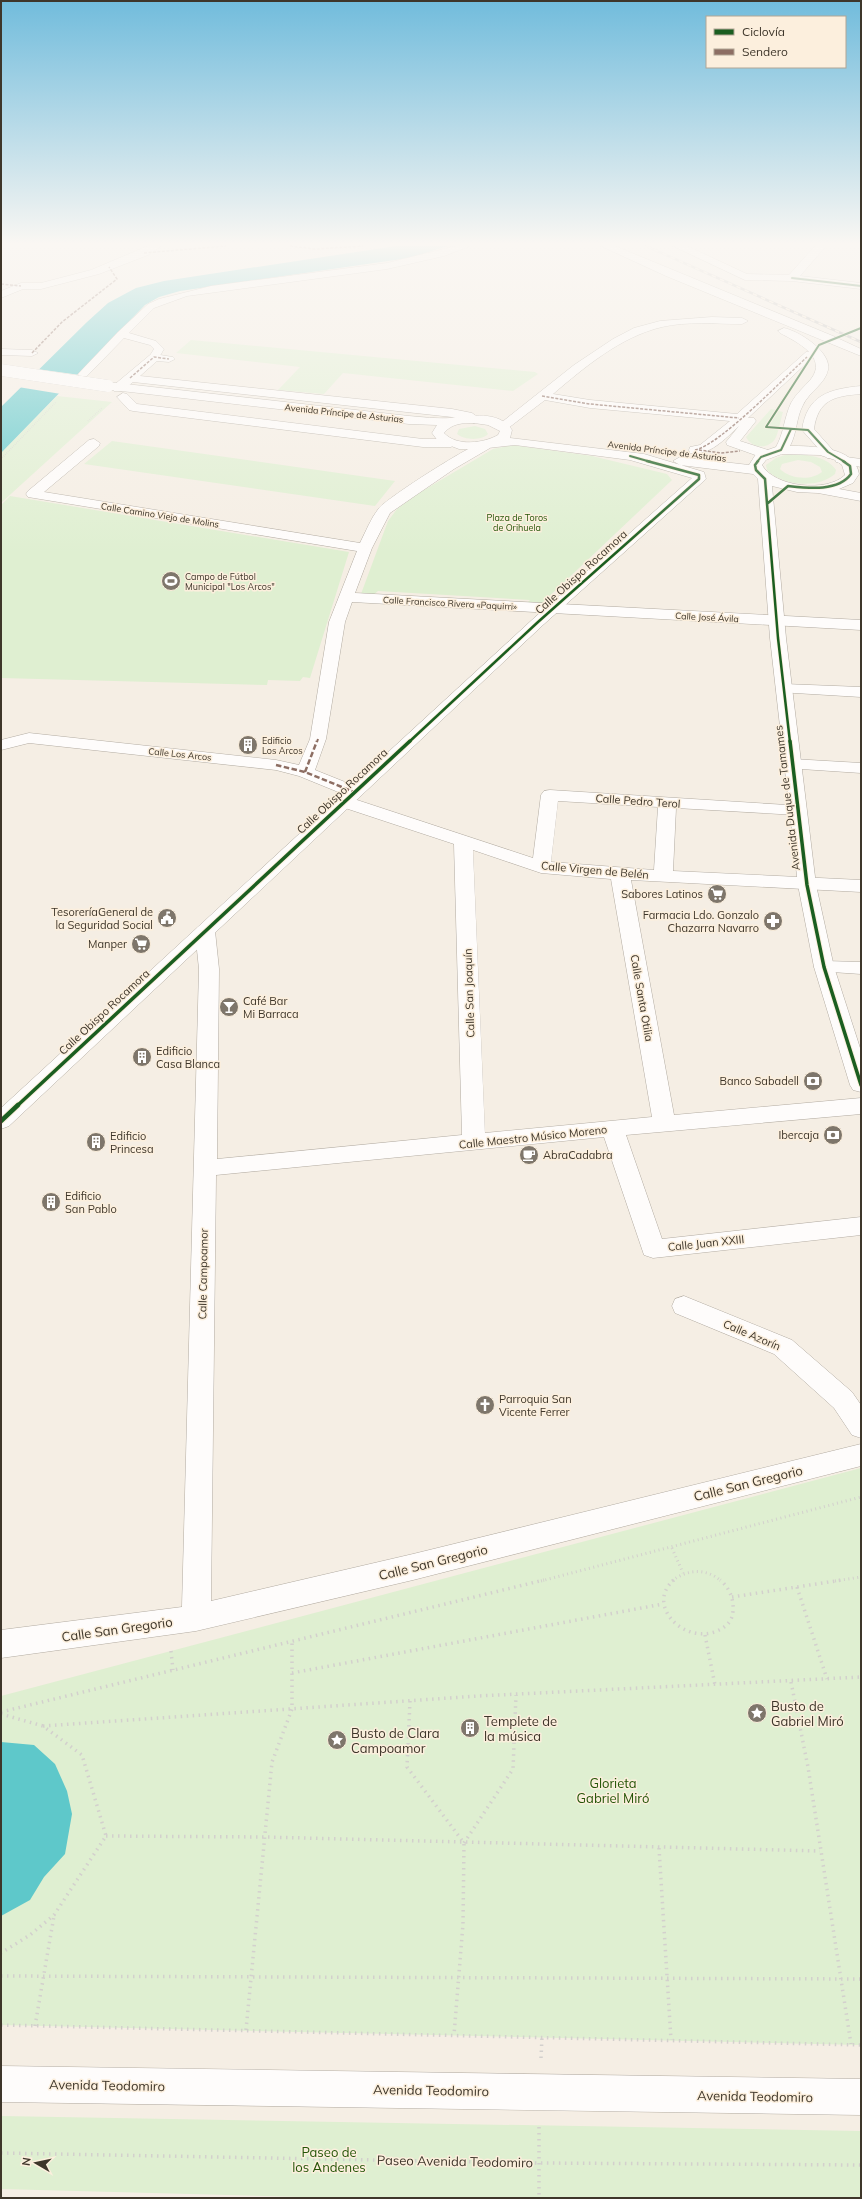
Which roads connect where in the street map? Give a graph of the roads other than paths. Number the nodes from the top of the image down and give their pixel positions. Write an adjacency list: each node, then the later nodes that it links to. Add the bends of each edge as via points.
1 (107, 349): 13 (lane)
2 (159, 349): 10 (lane)
3 (606, 349): 19 (street)
4 (812, 349): 29 (street, via 821,358 823,367 820,376 797,403 791,429)
5 (852, 349): 8 (street)
6 (1, 352): 7 (street)
7 (32, 353)
8 (861, 353)
9 (810, 354): 21 (street)
10 (154, 357): 11 (street); 15 (street)
11 (169, 359)
12 (1, 370): 18 (street, bridge)
13 (83, 374)
14 (1, 378): 18 (street)
15 (130, 378): 18 (street); 22 (street, Avenida Príncipe de Asturias, via 452,413)
16 (788, 384): 35 (street, via 750,420 732,442)
17 (861, 390): 33 (street, via 836,393 825,398 808,420 808,430)
18 (112, 391): 23 (street, Avenida Príncipe de Asturias); 25 (street, Avenida Príncipe de Asturias, via 133,407 423,443)
19 (542, 396): 20 (street); 21 (street, via 590,404)
20 (519, 416): 22 (street); 24 (street)
21 (738, 418): 30 (street, via 709,445 695,450 721,453)
22 (478, 420): 23 (street, Avenida Príncipe de Asturias); 24 (street, Avenida Príncipe de Asturias)
23 (451, 422): 25 (street, via 438,432)
24 (504, 428): 27 (street, via 504,437); 28 (street, Avenida Príncipe de Asturias)
25 (451, 441): 27 (street, Avenida Príncipe de Asturias); 34 (street, via 464,452)
26 (94, 443): 42 (street, Calle Camino Viejo de Molins, via 33,494)
27 (490, 444): 32 (street, Avenida Príncipe de Asturias, via 515,441); 34 (street)
28 (656, 450)
29 (781, 450): 33 (street, via 807,450); 35 (street)
30 (740, 451)
31 (671, 452): 35 (street, Avenida Príncipe de Asturias, via 723,458)
32 (630, 456): 35 (street, Avenida Príncipe de Asturias); 37 (street, Avenida Príncipe de Asturias, via 689,471 698,475)
33 (837, 457): 36 (street)
34 (449, 466): 42 (street, via 385,510)
35 (761, 466): 38 (street); 41 (street, Avenida Duque de Tamames)
36 (858, 472): 39 (street, via 842,484)
37 (699, 480): 44 (street, Calle Obispo Rocamora)
38 (788, 486): 39 (street); 41 (street)
39 (814, 489): 40 (street)
40 (861, 497)
41 (768, 503): 45 (street, Avenida Duque de Tamames)
42 (365, 548): 43 (street)
43 (346, 597): 44 (street, Calle Francisco Rivera «Paquirri»); 52 (street, via 337,622 318,739)
44 (553, 608): 45 (street, Calle José Ávila); 53 (street, Calle Obispo Rocamora)
45 (777, 620): 46 (street, Calle José Ávila); 47 (street, Avenida Duque de Tamames)
46 (861, 625)
47 (784, 689): 48 (street); 50 (street, Avenida Duque de Tamames)
48 (861, 692)
49 (1, 745): 52 (street, Calle Los Arcos, via 29,738 276,765)
50 (792, 764): 51 (street); 55 (street, Avenida Duque de Tamames)
51 (861, 768)
52 (305, 772): 53 (street, Calle Los Arcos)
53 (350, 797): 56 (street, Calle Virgen de Belén); 62 (street, Calle Obispo Rocamora)
54 (667, 803): 55 (street, Calle Pedro Terol); 57 (street, Calle Pedro Terol, via 550,796); 59 (street)
55 (797, 810): 60 (street, Avenida Duque de Tamames)
56 (463, 842): 57 (street, Calle Virgen de Belén); 70 (street, Calle San Joaquín)
57 (541, 867): 58 (street, Calle Virgen de Belén)
58 (620, 874): 59 (street, Calle Virgen de Belén); 68 (street, Calle Santa Otilia)
59 (663, 876): 60 (street, Calle Virgen de Belén)
60 (807, 885): 61 (street, Calle Virgen de Belén); 63 (street, Avenida Duque de Tamames)
61 (861, 886)
62 (205, 931): 67 (street, Calle Obispo Rocamora); 71 (street, Calle Campoamor, via 209,969)
63 (824, 967): 64 (street); 65 (street, Avenida Duque de Tamames)
64 (861, 968)
65 (861, 1085)
66 (861, 1106): 68 (street, Calle Maestro Músico Moreno)
67 (1, 1121)
68 (664, 1122): 69 (street, Calle Maestro Músico Moreno)
69 (612, 1128): 70 (street, Calle Maestro Músico Moreno); 72 (street, Calle Juan XXIII, via 653,1249)
70 (474, 1143): 71 (street, Calle Maestro Músico Moreno)
71 (205, 1168): 76 (street, Calle Campoamor)
72 (861, 1226)
73 (684, 1306): 74 (street, Calle Azorín, via 783,1347 843,1400)
74 (861, 1427)
75 (861, 1455): 76 (street, Calle San Gregorio, via 413,1567)
76 (196, 1618): 77 (street, Calle San Gregorio)
77 (1, 1644)
78 (1, 2084): 79 (street, Avenida Teodomiro)
79 (861, 2097)

